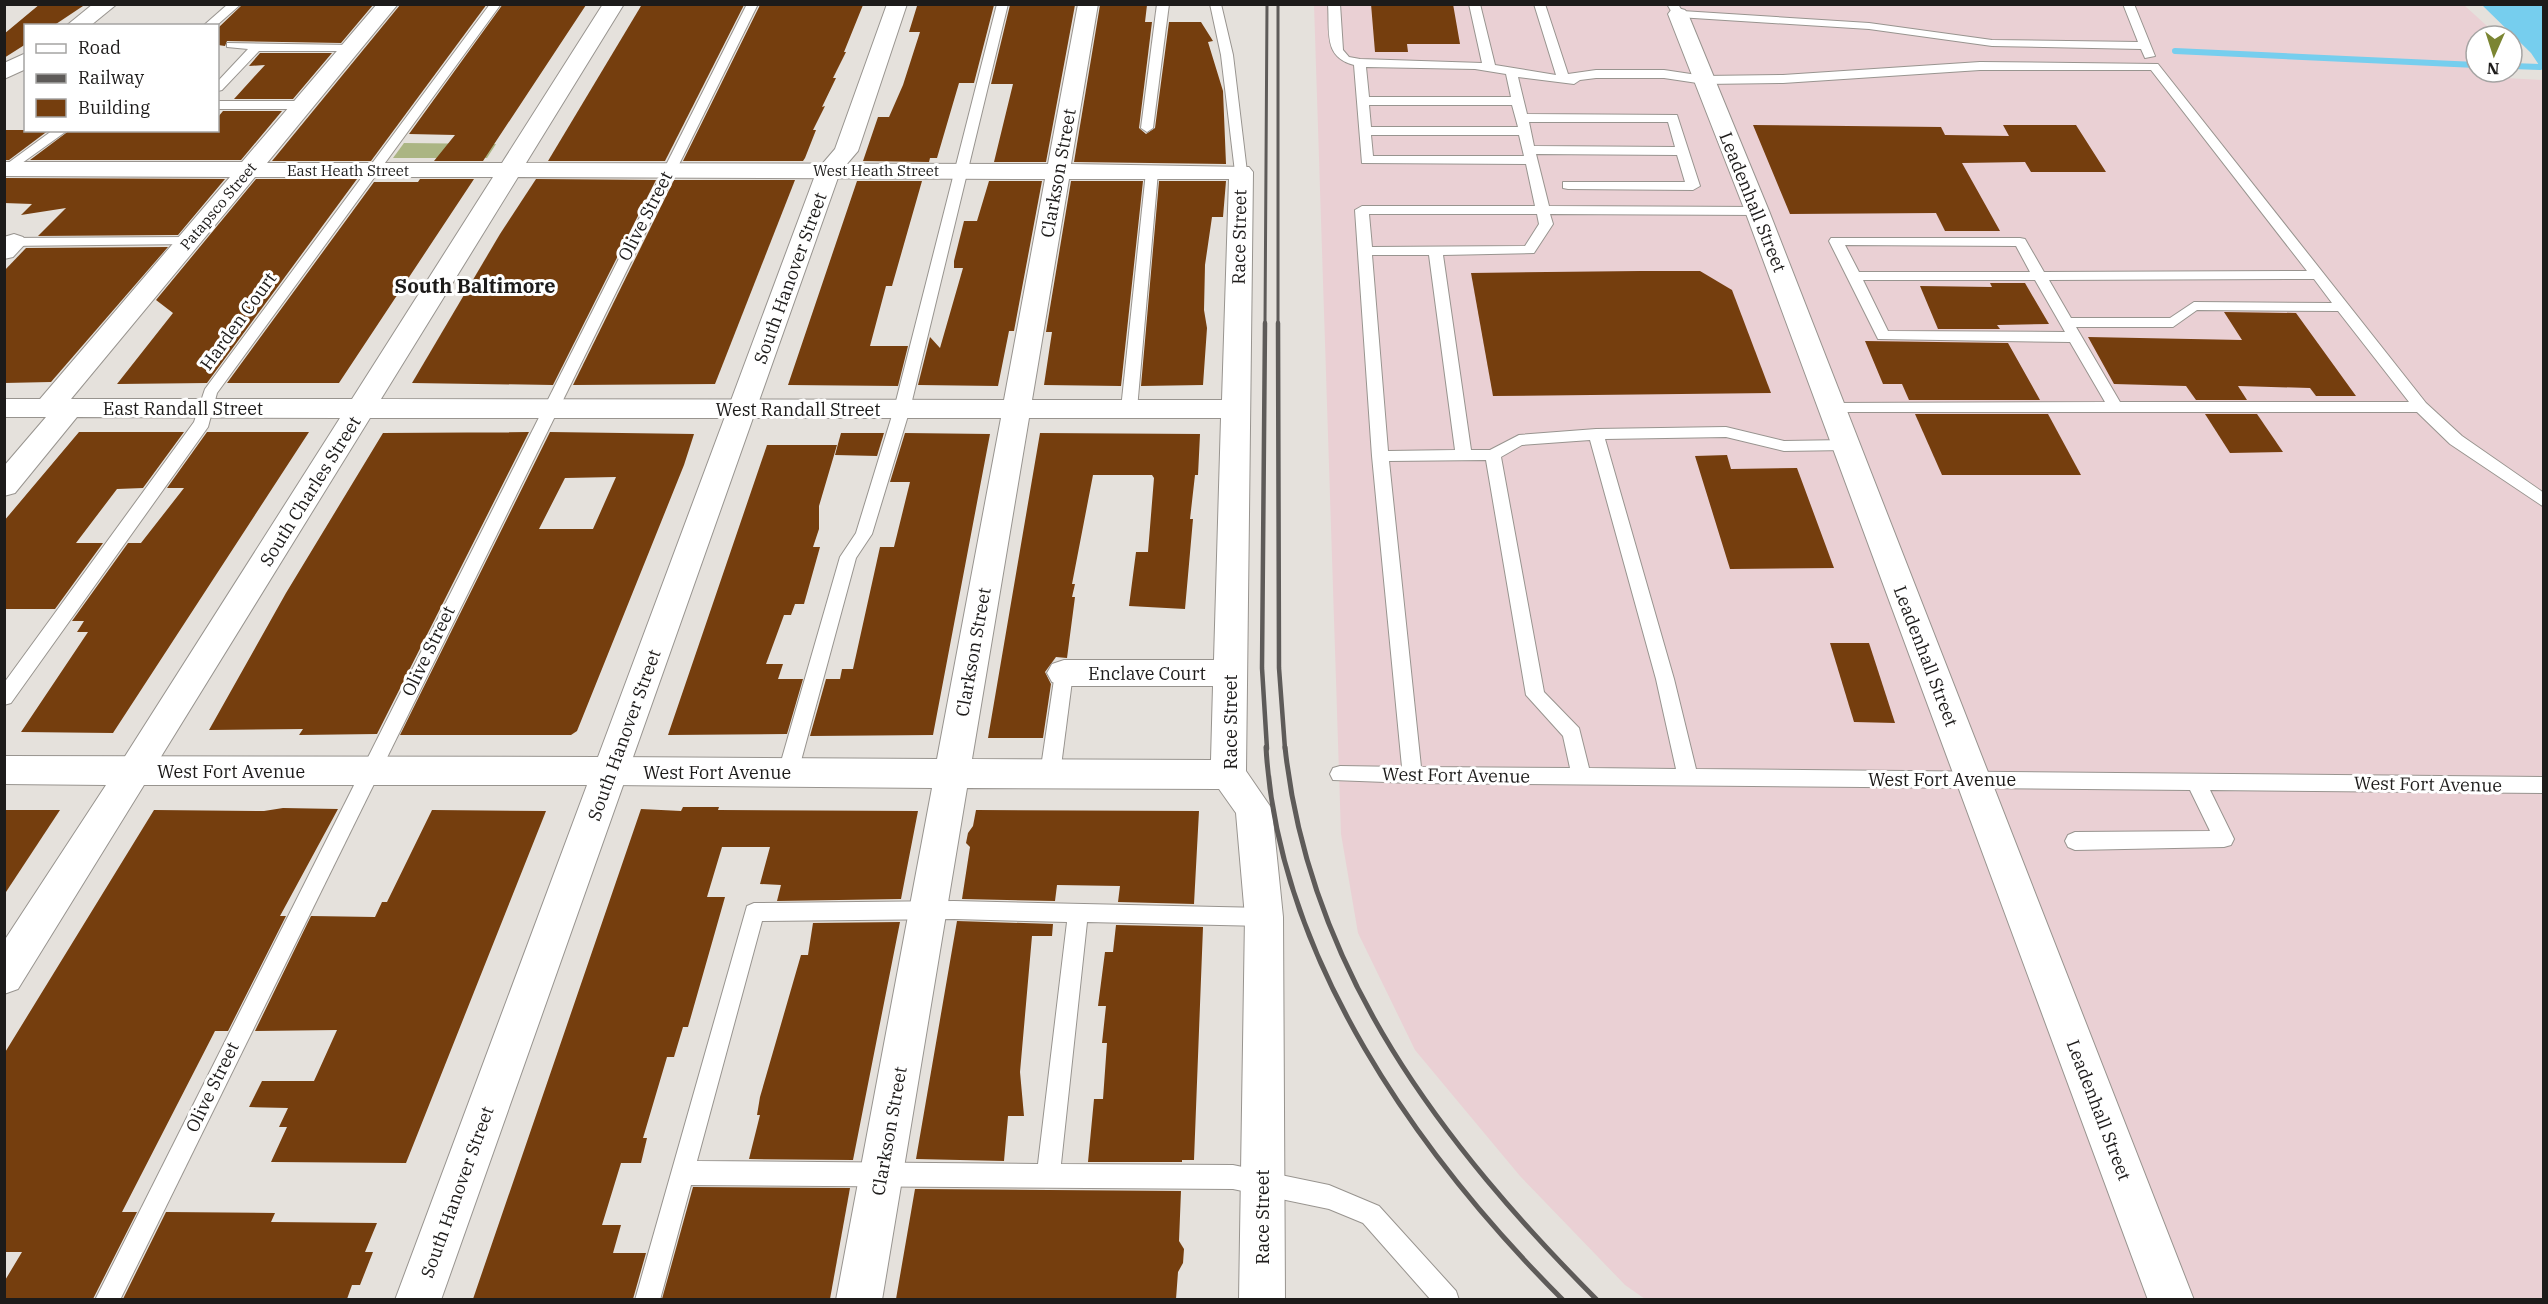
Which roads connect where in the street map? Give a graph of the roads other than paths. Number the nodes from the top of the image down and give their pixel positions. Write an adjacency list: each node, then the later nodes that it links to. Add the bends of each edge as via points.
1 (107, 4): 18 (street)
2 (237, 4): 19 (lane)
3 (388, 4): 23 (street, Patapsco Street)
4 (496, 4): 49 (lane, Harden Court)
5 (614, 4): 50 (street, South Charles Street)
6 (753, 4): 46 (lane, Olive Street)
7 (877, 4): 51 (street, South Hanover Street, via 826,150)
8 (897, 4): 51 (street, South Hanover Street, via 846,151)
9 (1003, 4): 52 (lane)
10 (1088, 4): 53 (street, Clarkson Street)
11 (1163, 4): 40 (lane)
12 (1215, 4): 55 (lane, via 1227,55)
13 (1334, 4): 27 (lane, via 1337,51)
14 (1474, 4): 28 (lane)
15 (1539, 4): 32 (lane)
16 (2128, 4): 21 (lane)
17 (1675, 9): 21 (lane, via 1859,25 1992,43); 33 (street, Leadenhall Street)
18 (79, 24)
19 (211, 24)
20 (231, 45): 22 (lane)
21 (2145, 46): 29 (lane)
22 (256, 48): 23 (lane); 34 (lane)
23 (351, 48): 38 (street, Patapsco Street)
24 (4, 57): 25 (street)
25 (24, 58)
26 (24, 59): 31 (street)
27 (1360, 63): 28 (lane); 35 (lane)
28 (1488, 66): 30 (lane)
29 (2154, 66): 33 (lane, via 1980,66 1877,75); 63 (lane)
30 (1511, 72): 32 (lane); 36 (lane)
31 (4, 73)
32 (1563, 78): 33 (lane, via 1609,85 1669,85)
33 (1704, 80): 58 (street, Leadenhall Street)
34 (219, 86)
35 (1363, 101): 36 (lane); 41 (lane)
36 (1518, 101): 39 (lane)
37 (219, 105): 38 (lane)
38 (303, 105): 48 (street, Patapsco Street)
39 (1522, 118): 42 (lane); 44 (lane, via 1673,117)
40 (1147, 128)
41 (1365, 131): 42 (lane); 45 (lane, via 1367,160)
42 (1525, 131): 45 (lane)
43 (59, 132): 47 (lane)
44 (1683, 151): 45 (lane); 56 (lane, via 1694,186)
45 (1531, 155): 57 (lane)
46 (669, 169): 50 (street, West Heath Street); 51 (street, West Heath Street); 76 (lane, Olive Street)
47 (6, 170): 48 (street, East Heath Street)
48 (248, 170): 49 (street, East Heath Street); 59 (street, Patapsco Street)
49 (374, 170): 50 (street, East Heath Street); 72 (lane, Harden Court, via 210,392)
50 (511, 170): 75 (street, South Charles Street)
51 (829, 170): 52 (street, West Heath Street); 77 (street, South Hanover Street)
52 (961, 171): 53 (street, West Heath Street); 78 (lane)
53 (1058, 171): 54 (street, West Heath Street); 79 (street, Clarkson Street)
54 (1152, 172): 55 (street, West Heath Street); 80 (lane)
55 (1241, 172): 81 (street, Race Street)
56 (1568, 185)
57 (1544, 210): 58 (lane); 61 (lane, via 1362,210); 62 (lane, via 1546,224 1529,250)
58 (1757, 211): 73 (street, Leadenhall Street)
59 (189, 242): 60 (lane); 71 (street, Patapsco Street)
60 (8, 245)
61 (1364, 250): 62 (lane); 85 (lane)
62 (1435, 250): 86 (lane)
63 (2316, 275): 65 (lane); 66 (lane)
64 (1854, 276): 65 (lane); 65 (lane, via 1836,241 2020,242); 68 (lane, via 1883,336)
65 (2039, 276): 67 (lane)
66 (2342, 307): 67 (lane, via 2194,306 2173,323); 69 (lane)
67 (2066, 322): 68 (lane)
68 (2075, 337): 74 (lane)
69 (2421, 407): 74 (lane); 88 (lane, via 2456,440)
70 (4, 408): 71 (street, East Randall Street)
71 (59, 408): 72 (street, East Randall Street); 87 (street, Patapsco Street)
72 (205, 408): 75 (street, East Randall Street); 91 (lane, Harden Court, via 198,428)
73 (1832, 408): 74 (lane); 83 (street, Leadenhall Street)
74 (2116, 408)
75 (361, 409): 76 (street, West Randall Street); 93 (street, South Charles Street)
76 (549, 409): 77 (street, West Randall Street); 94 (lane, Olive Street)
77 (742, 409): 78 (street, West Randall Street); 95 (street, South Hanover Street)
78 (902, 409): 79 (street, West Randall Street); 96 (lane, via 864,534 848,557)
79 (1016, 409): 80 (street, West Randall Street); 97 (street, Clarkson Street)
80 (1129, 409): 81 (street, West Randall Street)
81 (1236, 409): 89 (street, Race Street)
82 (1596, 434): 83 (lane, via 1726,432 1784,446); 84 (lane, via 1519,440); 103 (lane, via 1665,679)
83 (1846, 445): 104 (street, Leadenhall Street)
84 (1493, 455): 86 (lane); 102 (lane, via 1535,695 1572,733)
85 (1380, 456): 86 (lane); 101 (lane)
86 (1464, 456)
87 (4, 486)
88 (2544, 501)
89 (1230, 672): 90 (street, Enclave Court); 100 (street, Race Street)
90 (1064, 673): 98 (lane)
91 (4, 698)
92 (4, 770): 93 (street, West Fort Avenue)
93 (134, 771): 94 (street, West Fort Avenue); 111 (street, South Charles Street)
94 (369, 771): 95 (street, West Fort Avenue); 116 (lane, Olive Street)
95 (611, 771): 96 (street, West Fort Avenue); 117 (street, South Hanover Street)
96 (788, 772): 97 (street, West Fort Avenue)
97 (952, 773): 98 (street, West Fort Avenue); 108 (street, Clarkson Street)
98 (1050, 774): 100 (street, West Fort Avenue)
99 (1340, 774): 101 (lane, West Fort Avenue)
100 (1228, 775): 110 (street, Race Street, via 1254,809)
101 (1412, 775): 102 (lane, West Fort Avenue)
102 (1581, 776): 103 (lane, West Fort Avenue)
103 (1688, 778): 104 (lane, West Fort Avenue)
104 (1973, 779): 105 (lane, West Fort Avenue); 122 (street, Leadenhall Street)
105 (2196, 781): 106 (lane, West Fort Avenue); 107 (lane, via 2224,839)
106 (2544, 785)
107 (2075, 841)
108 (928, 910): 109 (lane); 112 (lane, via 754,912); 113 (street, Clarkson Street)
109 (1078, 913): 110 (lane); 114 (lane)
110 (1264, 916): 115 (street, Race Street)
111 (4, 976)
112 (681, 1173): 113 (lane); 118 (lane)
113 (881, 1175): 114 (lane); 119 (street, Clarkson Street)
114 (1048, 1176): 115 (lane, via 1233,1177)
115 (1263, 1183): 120 (street, Race Street); 121 (lane, via 1329,1197 1371,1215)
116 (106, 1299)
117 (418, 1299)
118 (647, 1299)
119 (859, 1299)
120 (1262, 1299)
121 (1447, 1299)
122 (2171, 1299)

